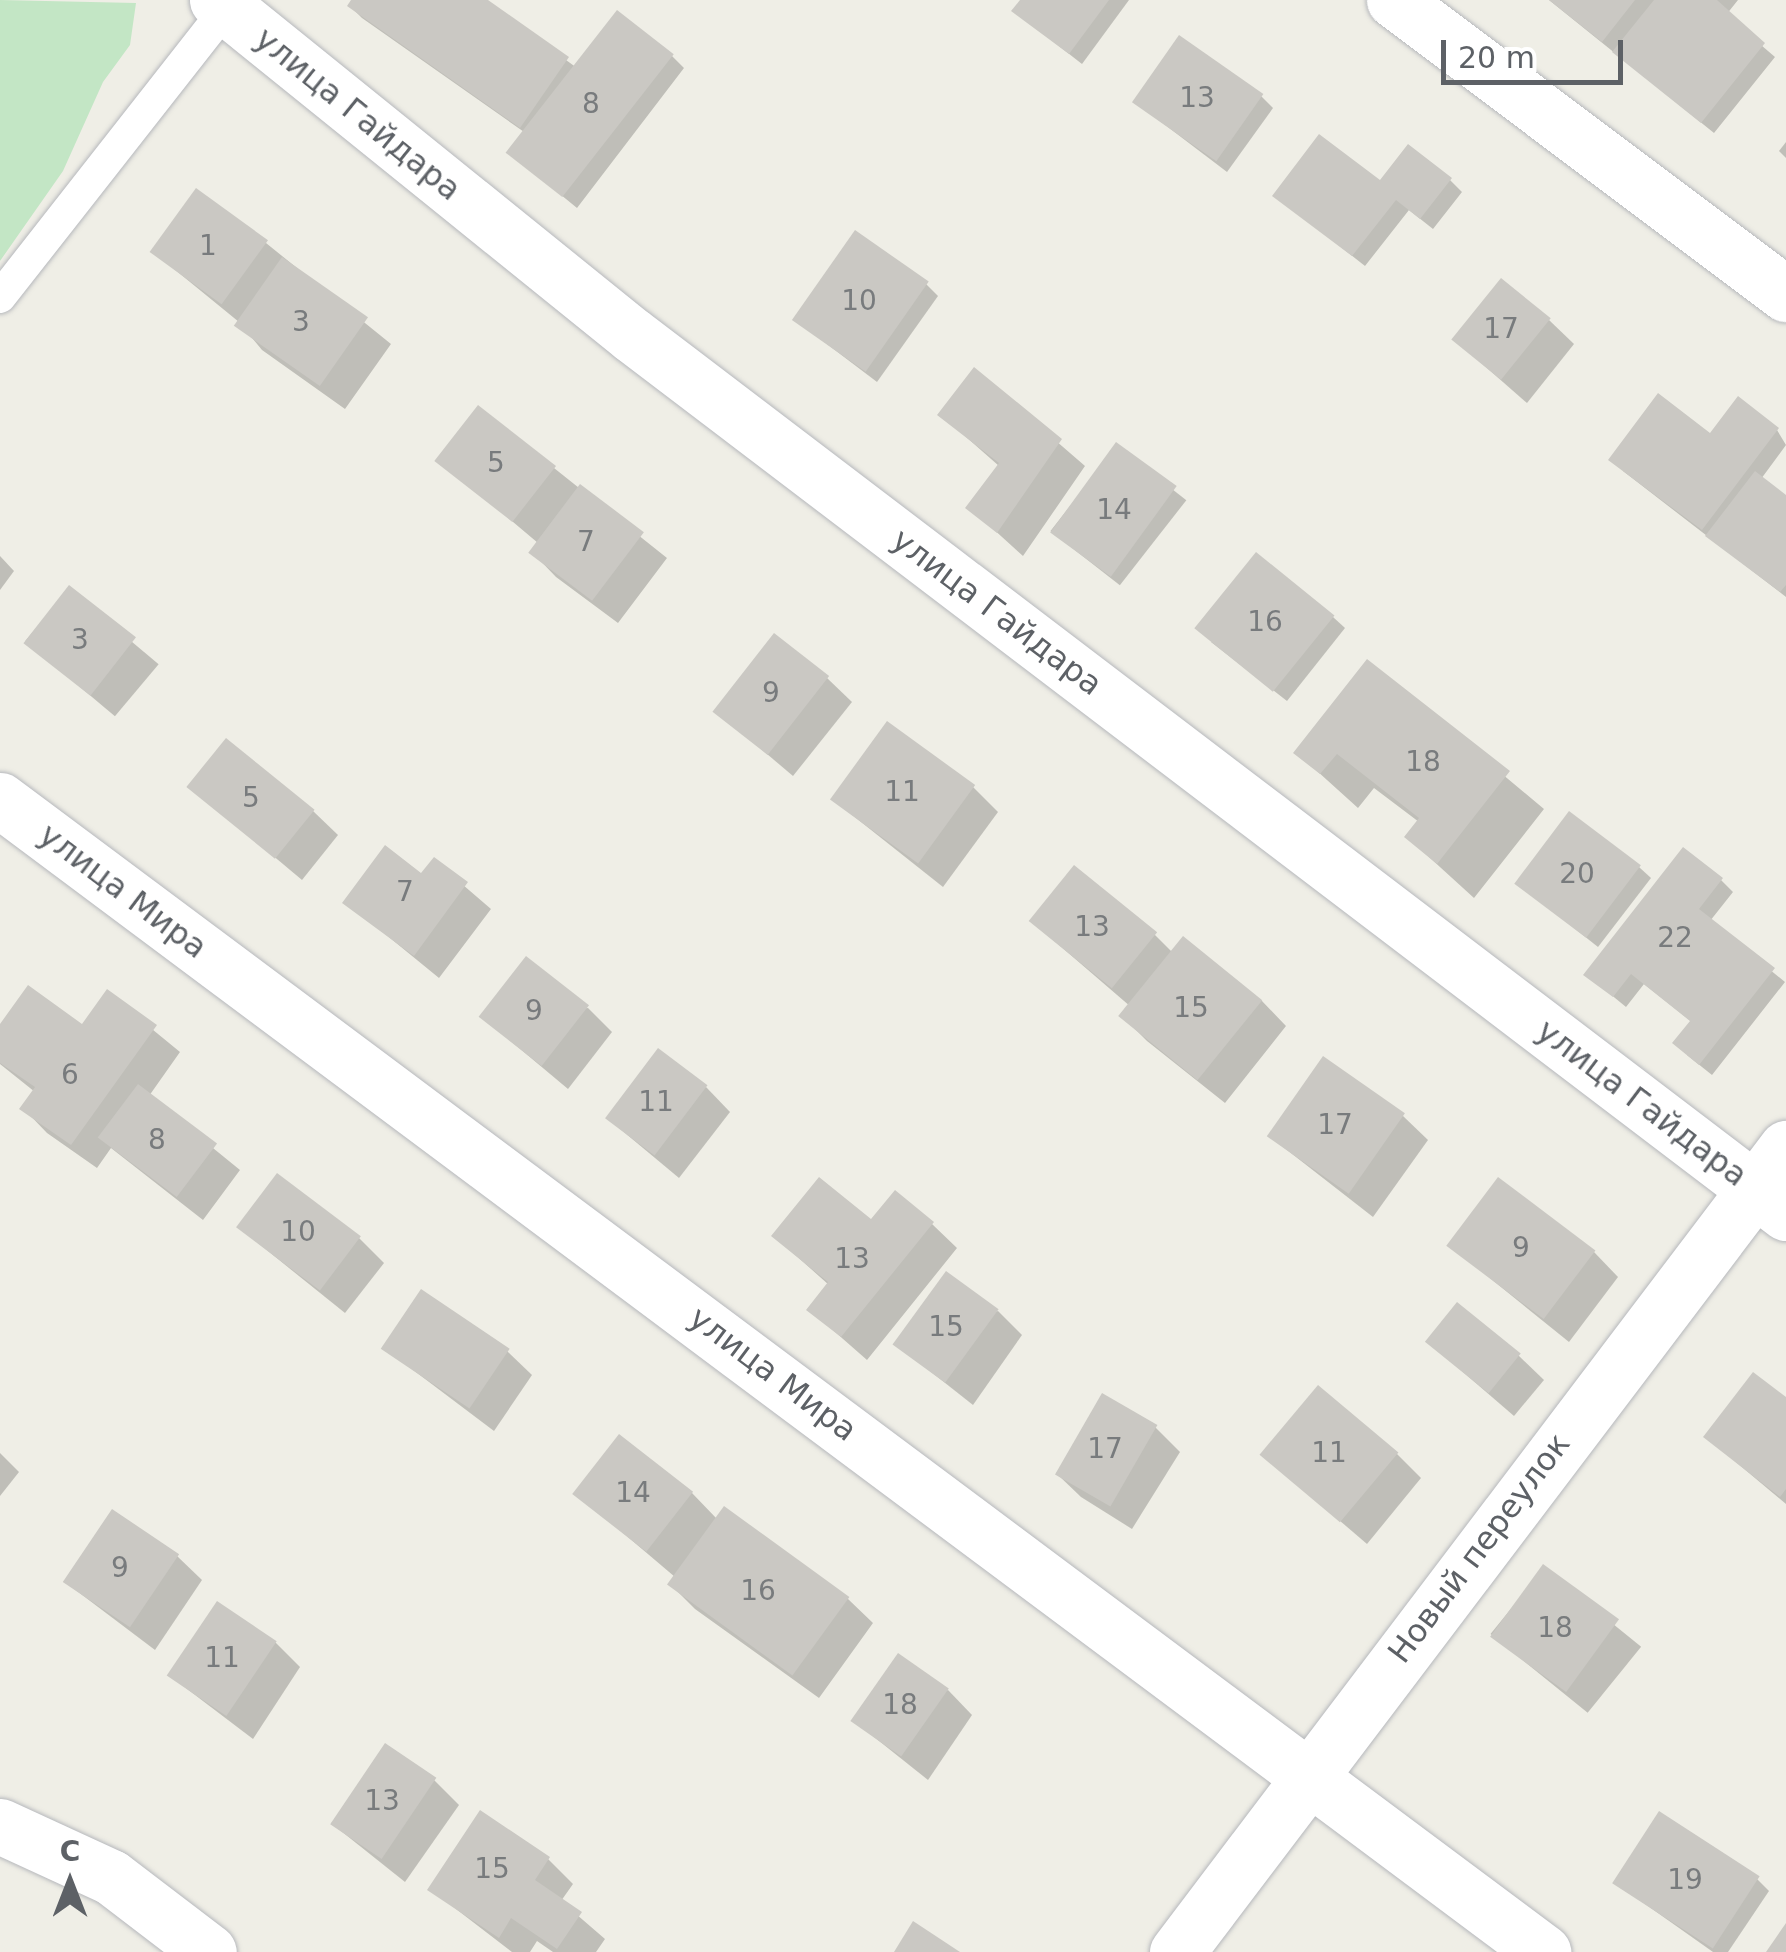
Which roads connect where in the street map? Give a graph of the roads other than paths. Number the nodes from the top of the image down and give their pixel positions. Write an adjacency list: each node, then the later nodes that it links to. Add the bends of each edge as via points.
1 (1394, 0): 3 (street)
2 (222, 4): 4 (lane); 6 (street, улица Гайдара, via 632,335)
3 (1786, 294)
4 (0, 297)
5 (0, 800): 7 (street, улица Мира)
6 (1775, 1183): 7 (street, Новый переулок)
7 (1312, 1774): 10 (street, Новый переулок); 11 (street, улица Мира)
8 (0, 1826): 9 (street, via 111,1877)
9 (209, 1952)
10 (1177, 1952)
11 (1543, 1952)

